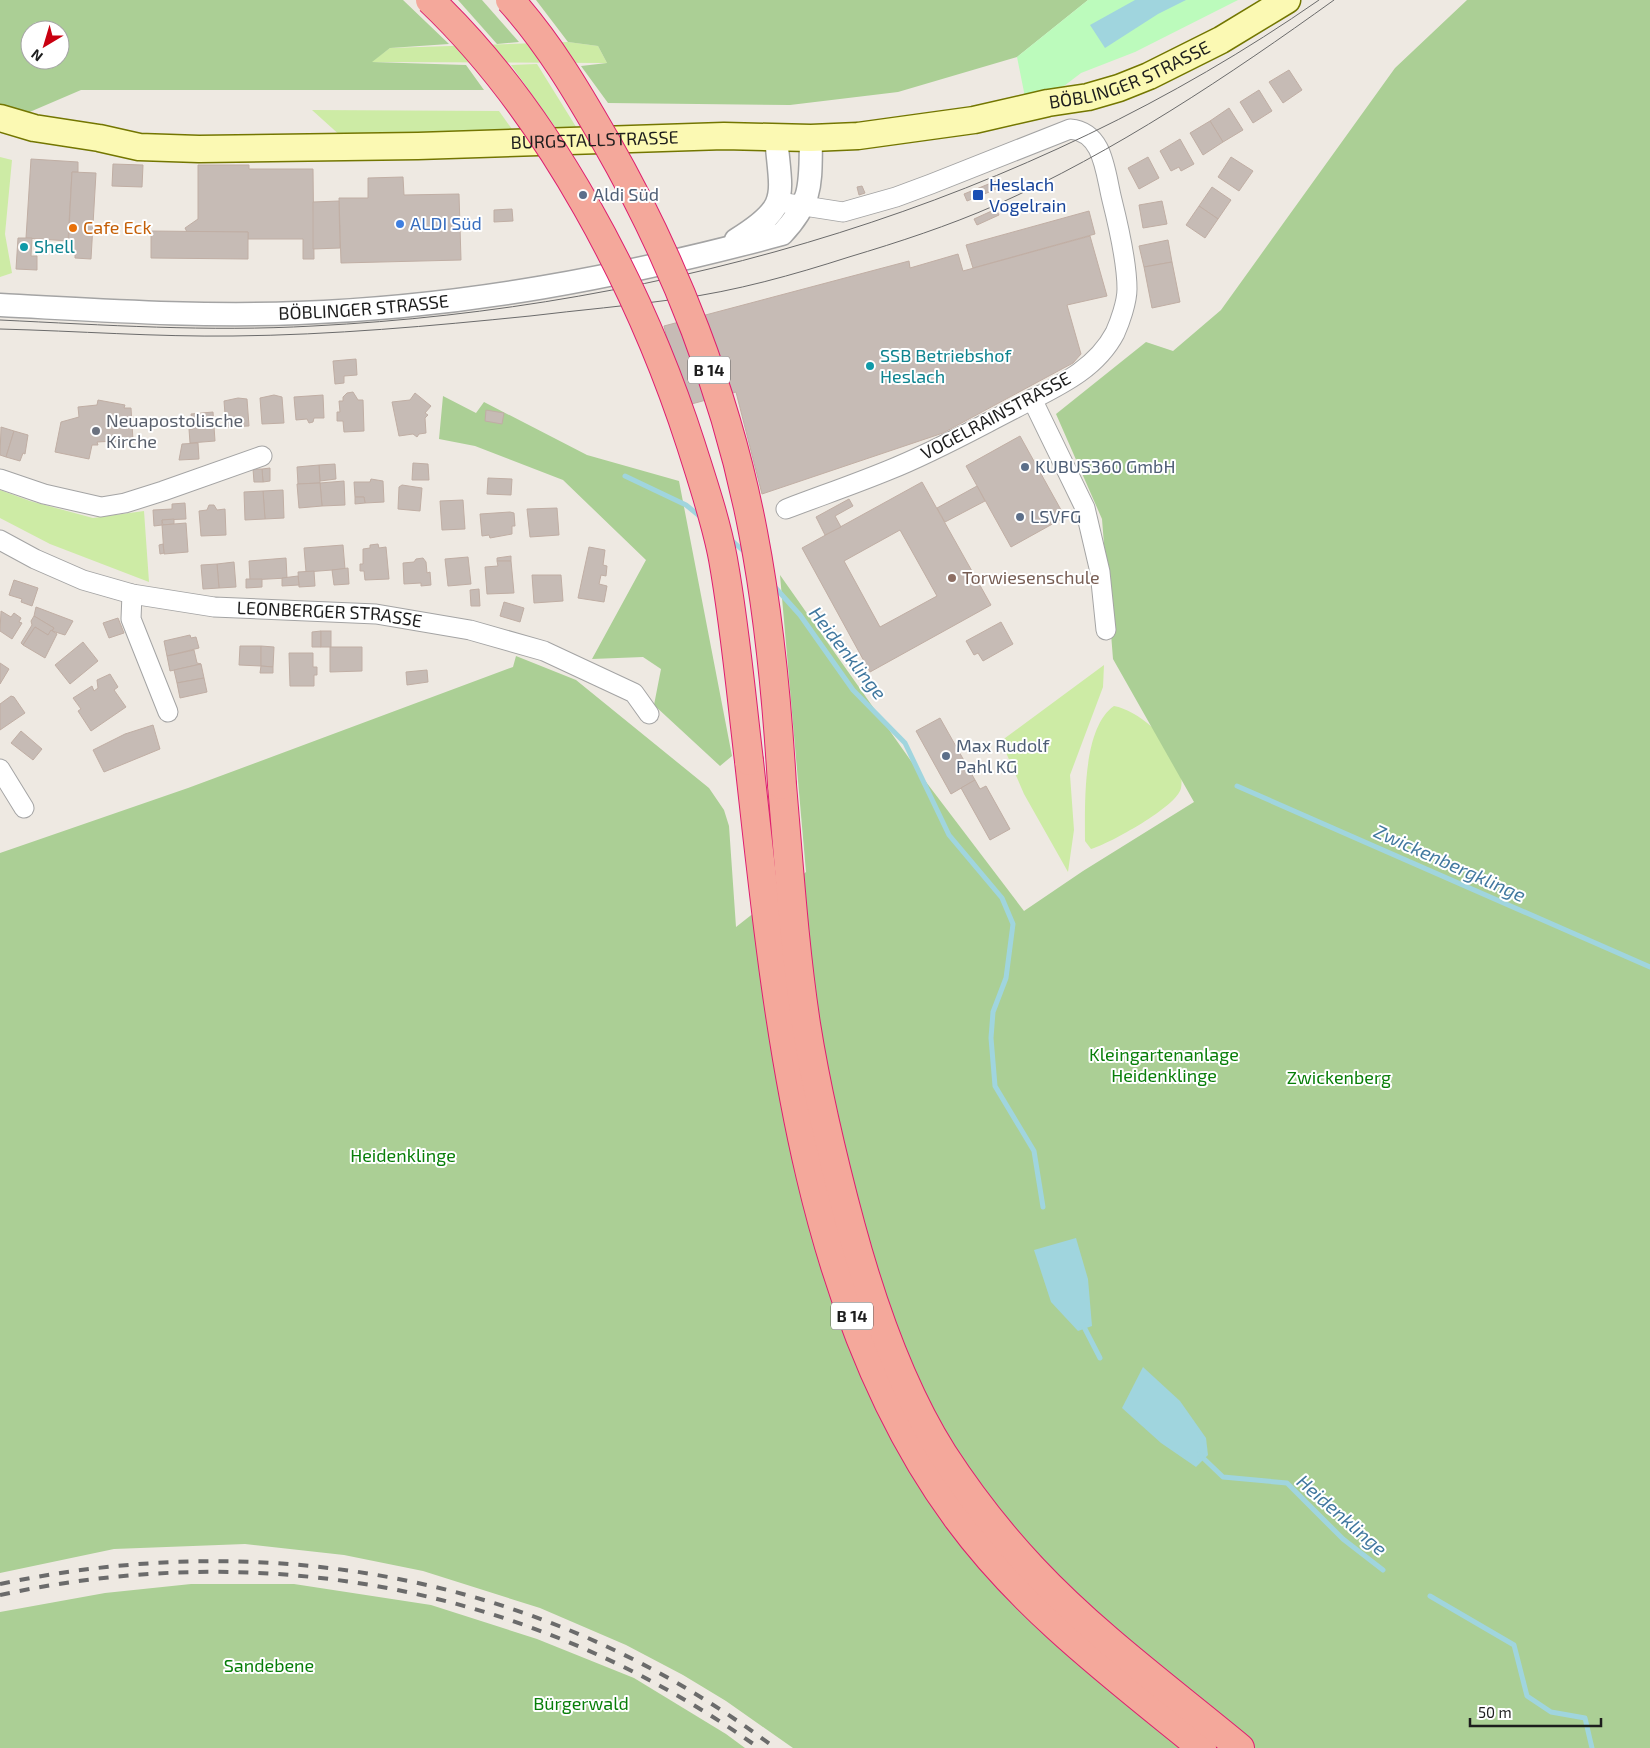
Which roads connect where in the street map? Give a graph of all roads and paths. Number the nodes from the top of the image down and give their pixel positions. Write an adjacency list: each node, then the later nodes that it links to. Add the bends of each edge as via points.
1 (430, 0): 27 (highway, B 14, bridge, via 478,51 537,130 599,230 646,324 701,475 721,550 768,929 805,1146 840,1282 893,1416 922,1468 960,1522 1014,1584 1089,1655)
2 (510, 0): 28 (highway, B 14, bridge, via 552,54 615,158 651,228 689,314 737,463 753,531 767,615 794,933 806,1025 824,1117 863,1273 898,1367 942,1453 980,1506 1032,1568 1110,1641)
3 (1264, 0): 5 (main road, BÖBLINGER STRASSE, via 1178,49 1083,85)
4 (1287, 0): 5 (main road, BÖBLINGER STRASSE, via 1229,36 1149,76 1088,97)
5 (1048, 102): 9 (main road, BURGSTALLSTRASSE, via 948,124 858,136)
6 (0, 118): 10 (main road, BURGSTALLSTRASSE, via 34,128)
7 (0, 133): 10 (main road, BURGSTALLSTRASSE, via 30,142 75,149 109,151)
8 (776, 137): 9 (main road, BURGSTALLSTRASSE); 10 (main road, BURGSTALLSTRASSE, via 344,147 199,149); 12 (street)
9 (811, 138): 13 (street, BÖBLINGER STRASSE, via 809,192)
10 (138, 146)
11 (1103, 164): 13 (street, BÖBLINGER STRASSE, via 1098,146 1089,135 1082,130 1070,129 896,197 844,212); 16 (street, VOGELRAINSTRASSE, via 1116,218 1127,290 1123,308 1116,331 1104,350 1066,382)
12 (779, 202): 13 (street, BÖBLINGER STRASSE); 14 (street, BÖBLINGER STRASSE, via 760,225)
13 (804, 206): 14 (street, BÖBLINGER STRASSE, via 782,234)
14 (721, 250): 15 (street, BÖBLINGER STRASSE, via 544,289 368,308 236,314 136,313)
15 (0, 305)
16 (1032, 399): 19 (street, VOGELRAINSTRASSE, via 921,456); 22 (street, via 1086,508 1100,572)
17 (262, 456): 18 (street, via 163,491 101,507 44,494)
18 (0, 479)
19 (786, 509)
20 (0, 540): 21 (street, LEONBERGER STRASSE, via 84,580)
21 (132, 594): 23 (street, via 131,619); 24 (street, LEONBERGER STRASSE, via 214,607 376,614 470,630 544,651 634,693)
22 (1106, 630)
23 (168, 712)
24 (649, 714)
25 (0, 769): 26 (street)
26 (24, 808)
27 (1202, 1748)
28 (1240, 1748)

